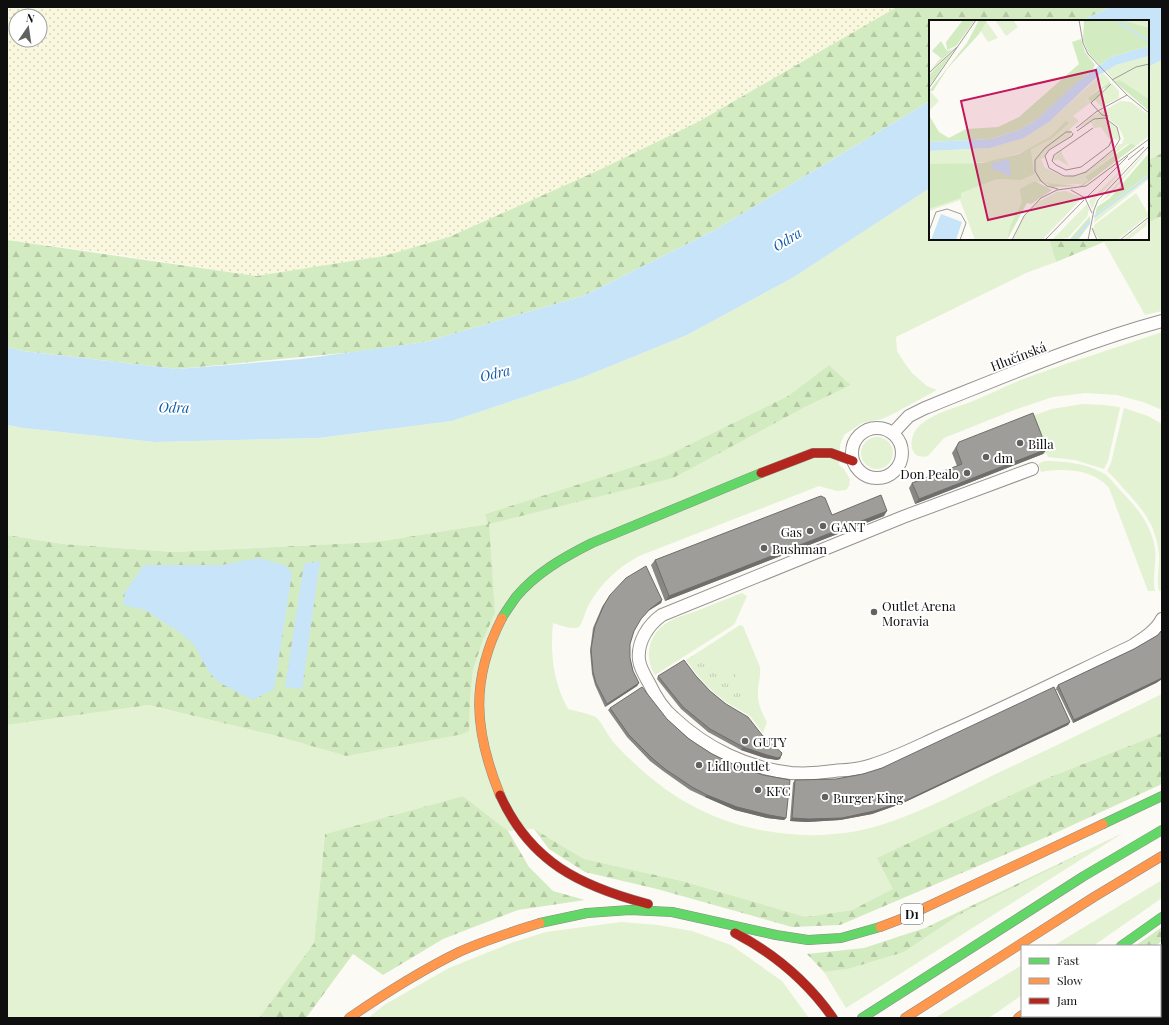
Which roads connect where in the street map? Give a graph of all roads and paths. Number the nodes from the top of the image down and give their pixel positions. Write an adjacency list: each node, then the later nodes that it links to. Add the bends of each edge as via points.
1 (1162, 321): 2 (street, Hlučínská, via 1060,355 925,408 909,416)
2 (893, 433): 3 (street, via 876,428 863,432 852,447); 3 (street, via 902,452 900,462 892,473 881,478 870,477 860,471)
3 (853, 461): 9 (main road, via 827,452 808,454 592,543 545,570 527,586 505,612 490,641 480,680 479,723 496,786 513,821 542,854 584,883)
4 (1032, 469): 5 (street, via 895,520 662,615 653,621 645,632 639,660 659,701 673,718 710,746 738,760 791,773 821,773 865,767 987,715 1132,646 1147,636)
5 (1162, 619)
6 (1162, 796): 11 (main road, D1, via 873,930 840,938 808,940)
7 (1162, 830): 15 (main road, via 1084,876)
8 (1162, 856): 16 (main road)
9 (672, 912): 11 (main road); 13 (main road, via 603,911 538,923 476,946 416,975)
10 (1162, 917): 12 (main road)
11 (705, 920): 14 (main road, via 762,948 810,988)
12 (1122, 945)
13 (349, 1018)
14 (833, 1018)
15 (862, 1018)
16 (905, 1018)

